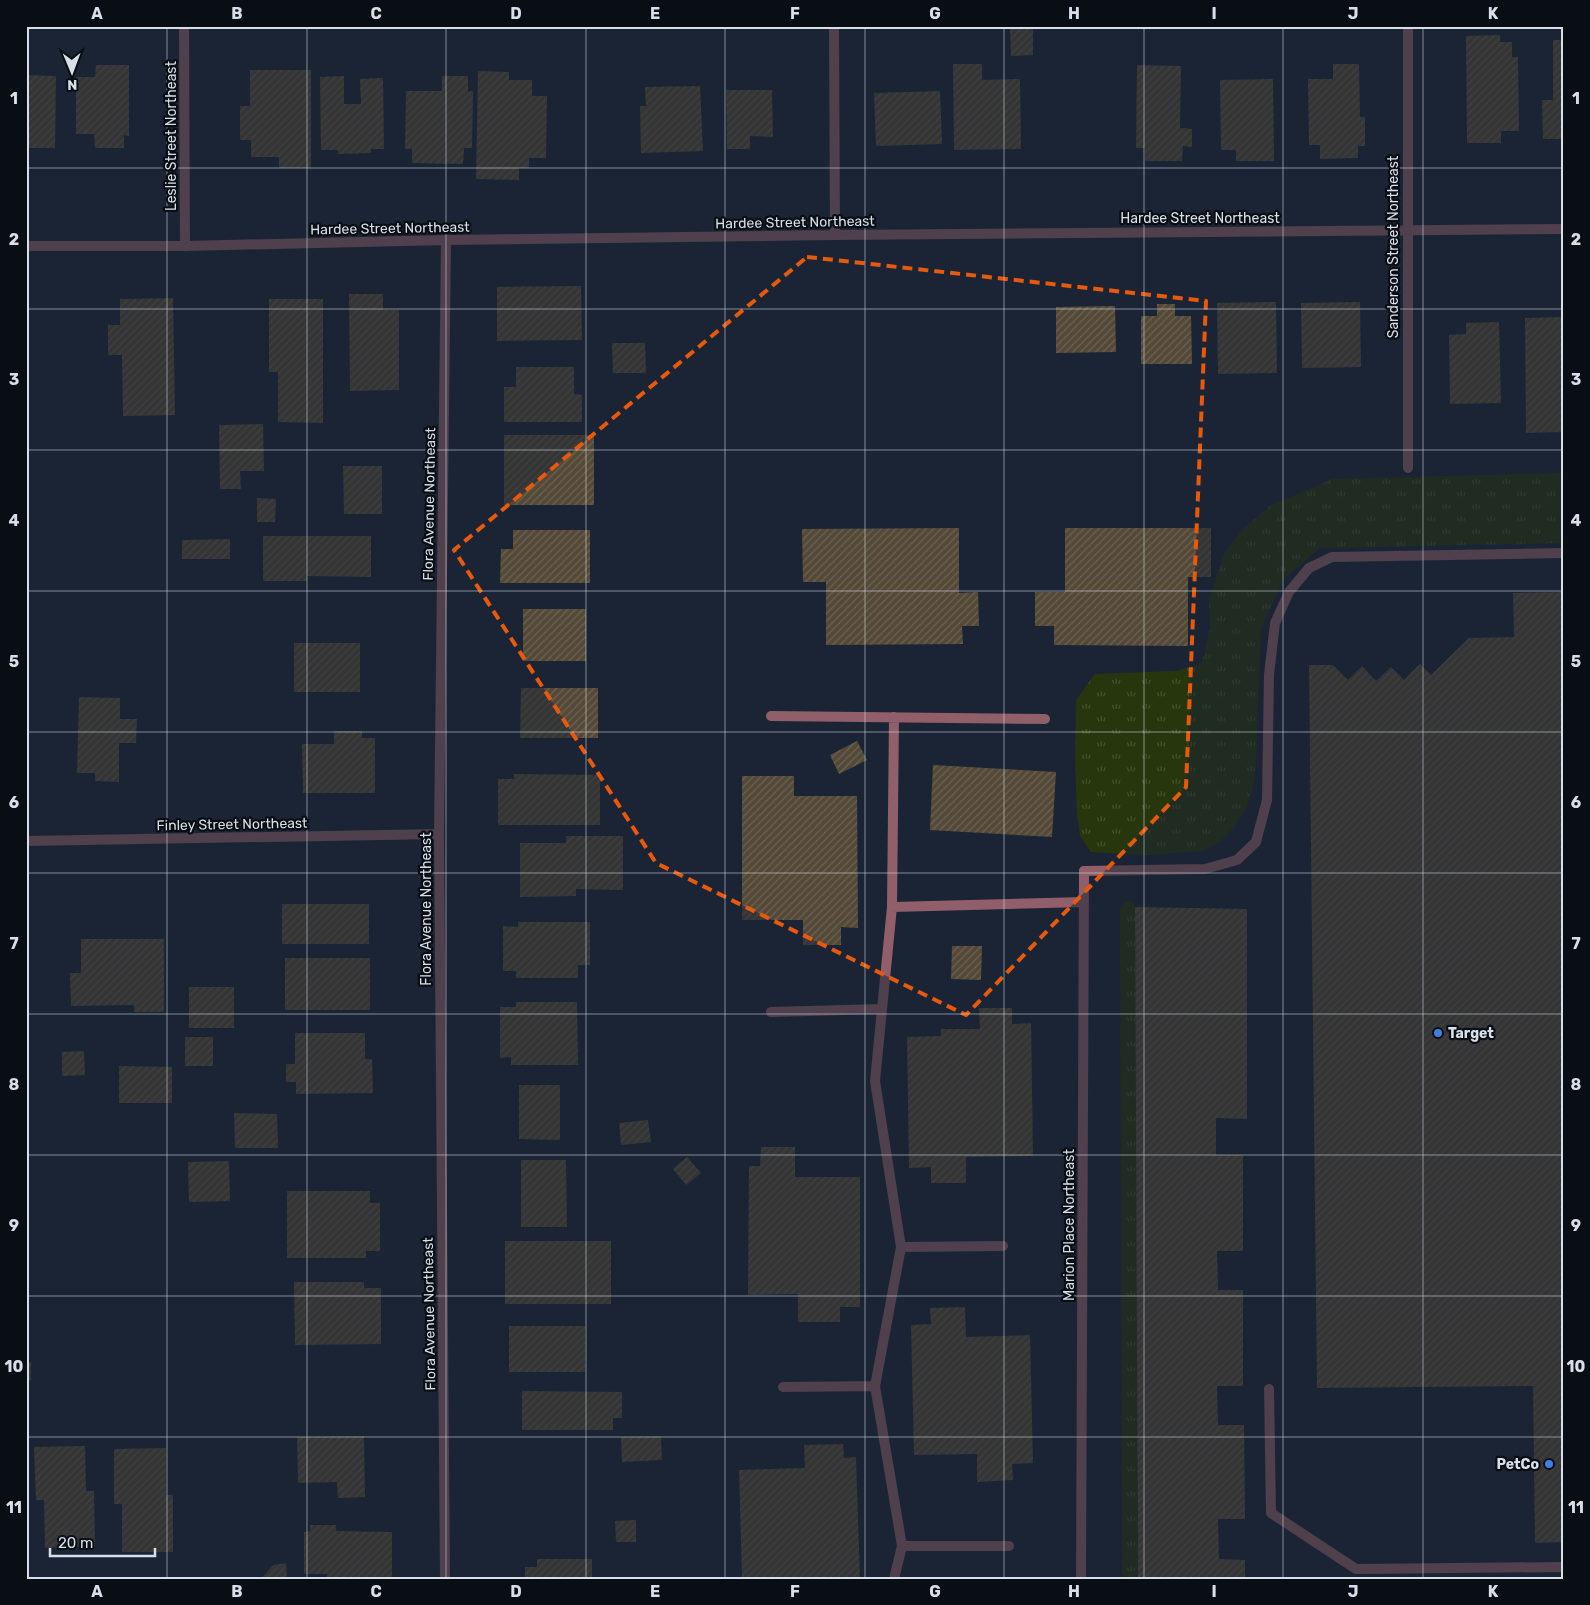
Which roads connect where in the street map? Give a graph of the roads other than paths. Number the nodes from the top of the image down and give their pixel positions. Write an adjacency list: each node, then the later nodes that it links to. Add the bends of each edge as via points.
1 (184, 26): 9 (street, Leslie Street Northeast)
2 (834, 26): 6 (street)
3 (1408, 26): 5 (street, Sanderson Street Northeast)
4 (1564, 229): 5 (street, Hardee Street Northeast)
5 (1407, 231): 6 (street, Hardee Street Northeast); 10 (street, Sanderson Street Northeast)
6 (835, 234): 7 (street, Hardee Street Northeast)
7 (446, 240): 9 (street, Hardee Street Northeast); 15 (street, Flora Avenue Northeast)
8 (26, 246): 9 (street, Hardee Street Northeast)
9 (186, 246)
10 (1408, 468)
11 (1564, 553): 17 (street, Marion Place Northeast, via 1332,558 1309,568 1289,592 1275,624 1269,674 1267,800 1256,842 1237,860 1206,869 1084,870)
12 (771, 716): 13 (street)
13 (894, 717): 14 (street); 18 (street)
14 (1045, 719)
15 (439, 834): 16 (street, Finley Street Northeast); 29 (street, Flora Avenue Northeast)
16 (26, 841)
17 (1084, 902): 18 (street); 31 (street, Marion Place Northeast)
18 (892, 907): 19 (street)
19 (882, 1009): 20 (street); 22 (street, via 875,1081)
20 (771, 1012)
21 (1003, 1246): 22 (street)
22 (901, 1248): 23 (street)
23 (875, 1386): 24 (street); 26 (street)
24 (783, 1387)
25 (1269, 1389): 28 (street, via 1272,1513 1356,1569)
26 (902, 1546): 27 (street); 30 (street)
27 (1009, 1546)
28 (1564, 1568)
29 (445, 1579)
30 (894, 1579)
31 (1081, 1579)

